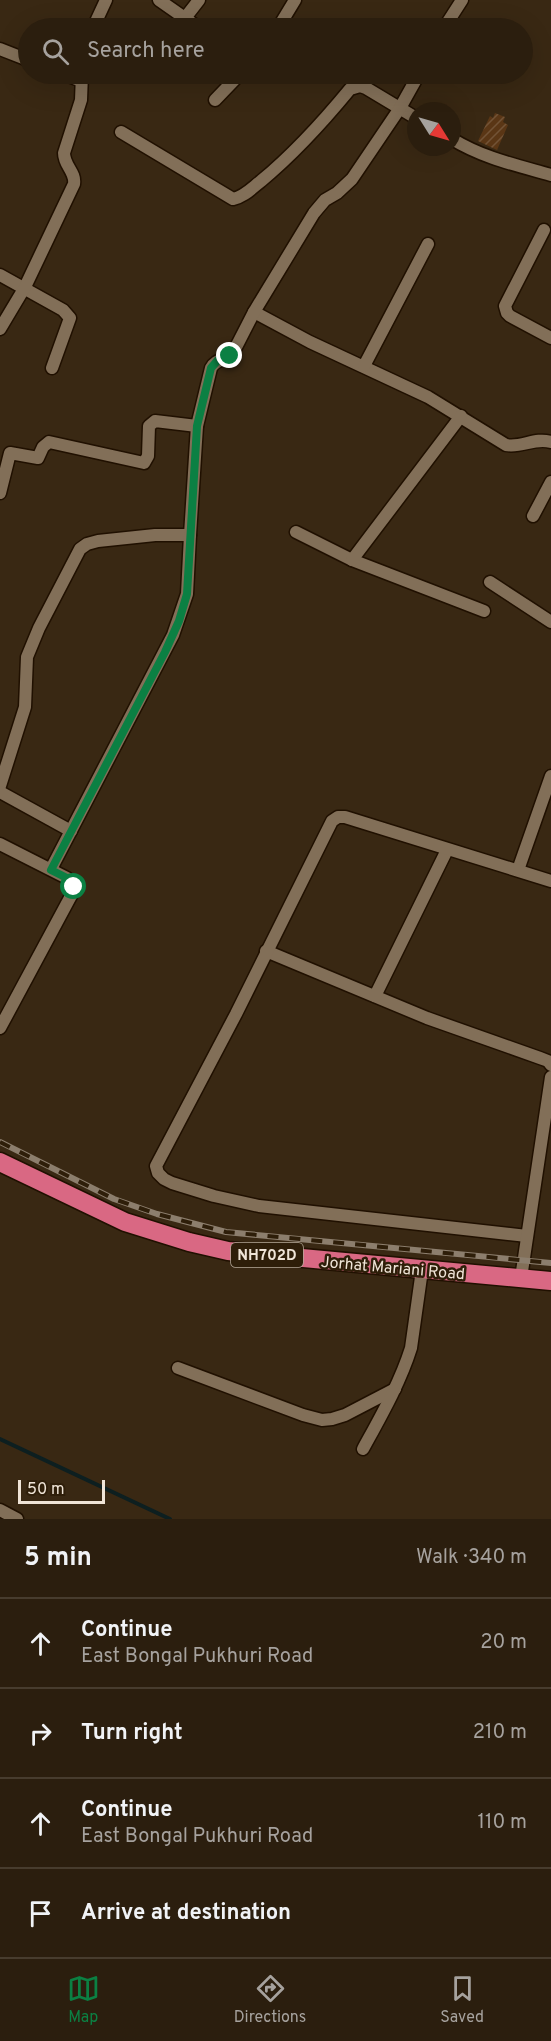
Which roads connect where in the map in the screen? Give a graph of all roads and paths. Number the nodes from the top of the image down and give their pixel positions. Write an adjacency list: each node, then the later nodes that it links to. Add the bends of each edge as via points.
1 (106, 0): 6 (street)
2 (159, 0): 7 (street)
3 (199, 0): 7 (street)
4 (295, 0): 8 (street)
5 (462, 0): 9 (street)
6 (98, 18)
7 (185, 18)
8 (284, 18)
9 (450, 18)
10 (0, 49): 11 (street)
11 (18, 56)
12 (82, 84): 24 (street, via 81,100 64,153 74,184)
13 (230, 84): 15 (street)
14 (413, 84): 16 (street)
15 (215, 100)
16 (400, 108): 17 (street); 18 (street, via 366,88 355,87 287,160 243,196 233,199); 25 (street, via 352,179 314,213)
17 (407, 112)
18 (121, 132)
19 (461, 144): 20 (street, via 480,154)
20 (551, 175)
21 (544, 230): 27 (street, via 505,306 510,316)
22 (428, 243): 28 (street)
23 (0, 275): 24 (street)
24 (25, 287): 26 (street); 29 (street, via 70,318)
25 (254, 312): 28 (street); 31 (street, via 233,353 211,368)
26 (0, 329)
27 (551, 338)
28 (364, 366): 30 (street)
29 (52, 368)
30 (462, 416): 32 (street, via 506,445); 39 (street)
31 (197, 426): 33 (street, via 152,423 144,463 49,442 38,458); 38 (street)
32 (551, 442)
33 (5, 452): 35 (street)
34 (551, 482): 36 (street)
35 (0, 493)
36 (533, 516)
37 (296, 532): 39 (street)
38 (190, 535): 44 (street, via 98,541 80,549 27,657 25,707); 46 (street, via 187,594 174,635)
39 (352, 560): 41 (street)
40 (490, 582): 42 (street)
41 (484, 611)
42 (551, 622)
43 (551, 776): 50 (street)
44 (0, 786)
45 (0, 792): 46 (street)
46 (71, 831): 49 (street)
47 (0, 844): 49 (street)
48 (447, 850): 50 (street); 52 (street, via 338,817 326,830); 53 (street)
49 (51, 870): 54 (street, via 72,883 72,894)
50 (518, 870): 51 (street)
51 (551, 881)
52 (266, 951): 53 (street); 58 (street, via 156,1166 164,1179 259,1206)
53 (375, 996): 55 (street)
54 (0, 1028)
55 (551, 1065)
56 (551, 1077): 58 (street)
57 (0, 1162): 59 (highway, Jorhat Mariani Road / NH702D, via 125,1222 189,1242 228,1251)
58 (527, 1236): 60 (street)
59 (422, 1269): 60 (highway, Jorhat Mariani Road / NH702D); 63 (street, via 411,1348)
60 (521, 1278): 61 (highway, Jorhat Mariani Road / NH702D)
61 (551, 1281)
62 (178, 1368): 63 (street, via 322,1420 345,1415)
63 (395, 1389): 64 (street)
64 (363, 1449)
65 (0, 1510): 66 (street)
66 (17, 1519)

